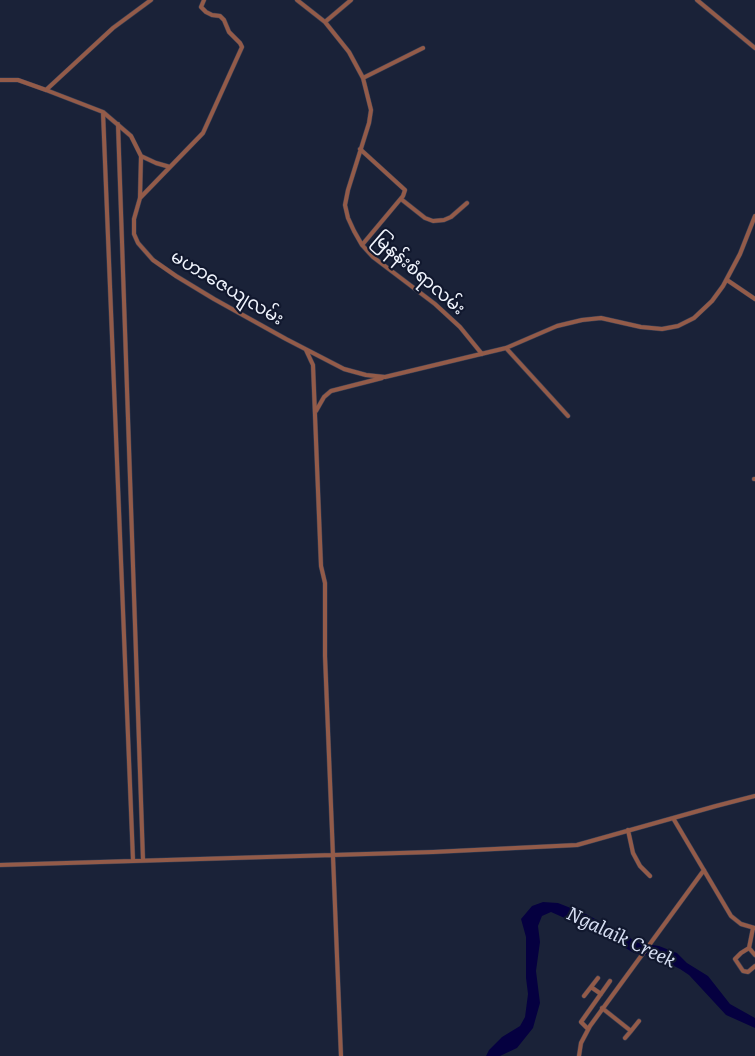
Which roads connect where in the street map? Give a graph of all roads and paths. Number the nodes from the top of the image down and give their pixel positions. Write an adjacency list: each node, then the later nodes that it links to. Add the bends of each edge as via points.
1 (151, 0): 11 (street, via 113,28)
2 (204, 0): 16 (street, via 201,7 212,15 220,16 242,47 203,133)
3 (297, 0): 6 (street, မြနန်းစံရာလမ်း)
4 (351, 0): 6 (street)
5 (697, 0): 8 (street)
6 (325, 22): 9 (street, မြနန်းစံရာလမ်း, via 349,52)
7 (423, 48): 9 (street)
8 (755, 48)
9 (363, 78): 14 (street, မြနန်းစံရာလမ်း, via 371,110)
10 (0, 80): 11 (street, via 18,80)
11 (46, 90): 12 (street)
12 (103, 112): 13 (street); 34 (street)
13 (118, 124): 15 (street, via 131,136); 35 (street)
14 (360, 149): 18 (street, via 403,187 405,194); 21 (street, မြနန်းစံရာလမ်း, via 345,205)
15 (141, 156): 16 (street); 17 (street, မဟာဇေယျလမ်း)
16 (170, 167): 17 (street)
17 (140, 198): 25 (street, မဟာဇေယျလမ်း, via 134,234 138,244 153,260 214,299)
18 (401, 199): 19 (street, via 433,221 451,217); 21 (street)
19 (467, 203)
20 (755, 216): 22 (street)
21 (362, 245): 26 (street, မြနန်းစံရာလမ်း, via 435,304)
22 (727, 280): 23 (street); 24 (street, via 694,318 678,326 662,330 601,318 582,320 558,326)
23 (755, 299)
24 (506, 348): 26 (street); 29 (street)
25 (306, 350): 27 (street, မဟာဇေယျလမ်း, via 344,369); 28 (street, via 313,365)
26 (482, 354): 27 (street)
27 (385, 377): 28 (street, via 331,391)
28 (315, 414): 33 (street, via 321,566 325,583)
29 (568, 416)
30 (755, 796): 31 (street)
31 (673, 818): 32 (street); 37 (street)
32 (628, 830): 33 (street, via 577,844); 38 (street, via 632,853)
33 (333, 854): 35 (street); 53 (street)
34 (133, 860): 35 (street); 36 (street)
35 (143, 860)
36 (0, 865)
37 (704, 870): 39 (street, via 733,919); 48 (street)
38 (650, 876)
39 (754, 928): 40 (street)
40 (749, 948): 41 (street); 42 (street, via 735,959 743,971 748,972)
41 (755, 955)
42 (755, 966)
43 (598, 978): 45 (street)
44 (610, 981): 46 (street)
45 (591, 987): 46 (street); 47 (street)
46 (601, 994): 50 (street, via 581,1022)
47 (584, 996)
48 (602, 1008): 50 (street); 51 (street)
49 (640, 1021): 51 (street)
50 (588, 1029): 54 (street)
51 (631, 1031): 52 (street)
52 (625, 1038)
53 (341, 1056)
54 (579, 1056)

